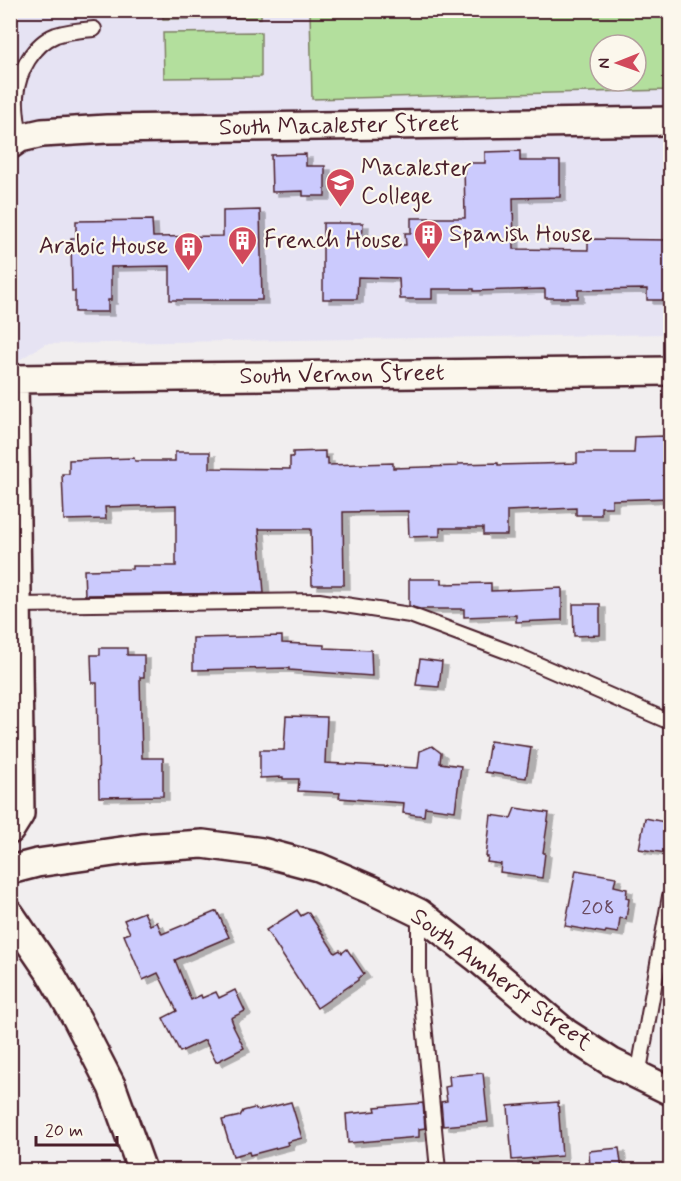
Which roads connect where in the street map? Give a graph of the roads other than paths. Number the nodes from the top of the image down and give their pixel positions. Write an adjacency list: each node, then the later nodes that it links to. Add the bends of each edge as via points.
1 (94, 29): 3 (lane, via 54,36 29,58 16,93)
2 (670, 121): 3 (street, South Macalester Street, via 107,129 42,133)
3 (15, 142)
4 (670, 371): 5 (street, South Vernon Street, via 14,379)
5 (17, 605): 6 (lane, via 319,602 410,615 508,652); 7 (street, via 20,814)
6 (670, 722)
7 (10, 830)
8 (10, 870): 10 (street, South Amherst Street, via 142,848 202,844 262,852 318,867)
9 (670, 896): 12 (lane)
10 (419, 913): 12 (street, South Amherst Street, via 566,1033); 15 (lane, via 419,972)
11 (10, 914): 14 (street, via 49,971 107,1077)
12 (638, 1076): 13 (street, South Amherst Street)
13 (670, 1090)
14 (142, 1170)
15 (438, 1170)

